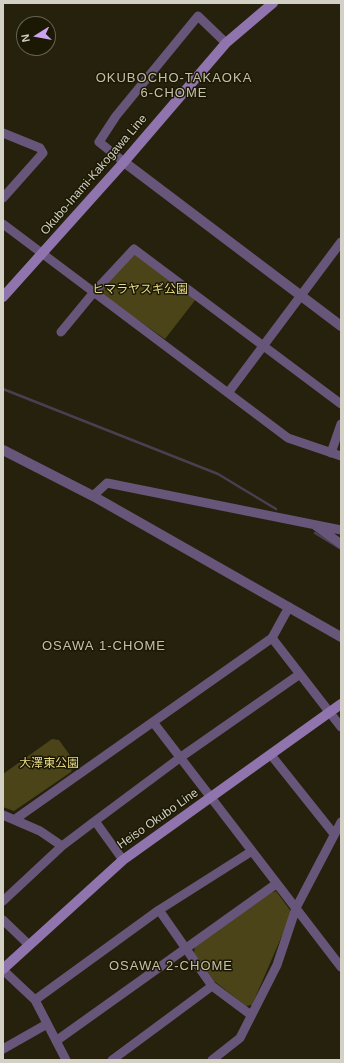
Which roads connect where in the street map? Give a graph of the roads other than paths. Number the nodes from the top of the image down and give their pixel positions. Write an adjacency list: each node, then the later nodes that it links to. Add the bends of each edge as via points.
1 (273, 3): 2 (main road, Okubo-Inami-Kakogawa Line)
2 (226, 43): 4 (main road, Okubo-Inami-Kakogawa Line); 4 (street, via 198,16 116,116 99,142)
3 (3, 133): 5 (street, via 40,148 43,153)
4 (124, 162): 8 (main road, Okubo-Inami-Kakogawa Line); 10 (street)
5 (3, 198)
6 (3, 224): 8 (street)
7 (341, 242): 10 (street)
8 (42, 254): 9 (street); 11 (main road, Okubo-Inami-Kakogawa Line)
9 (94, 292): 13 (street); 14 (street, via 134,249); 15 (street)
10 (301, 295): 12 (street); 14 (street)
11 (3, 297)
12 (341, 326)
13 (61, 332)
14 (264, 347): 15 (street); 16 (street)
15 (228, 393): 19 (street, via 288,438)
16 (341, 404)
17 (341, 424): 19 (street)
18 (3, 450): 21 (street)
19 (331, 453): 20 (street)
20 (341, 456)
21 (92, 496): 22 (street, via 107,483); 25 (street)
22 (314, 524): 23 (street); 24 (street)
23 (341, 530)
24 (341, 544)
25 (289, 607): 26 (street); 27 (street)
26 (341, 637)
27 (272, 638): 28 (street); 31 (street)
28 (300, 674): 30 (street); 34 (street)
29 (341, 704): 30 (main road, Heiso Okubo Line)
30 (330, 713): 32 (street); 33 (main road, Heiso Okubo Line)
31 (153, 722): 34 (street); 37 (street)
32 (341, 727)
33 (271, 755): 35 (main road, Heiso Okubo Line); 40 (street)
34 (181, 757): 35 (street); 38 (street)
35 (212, 796): 42 (street); 43 (main road, Heiso Okubo Line)
36 (3, 815): 37 (street)
37 (14, 820): 41 (street, via 40,831)
38 (95, 821): 41 (street); 43 (street)
39 (341, 822): 40 (street)
40 (334, 834): 46 (street)
41 (62, 846): 45 (street)
42 (252, 851): 44 (street); 47 (street)
43 (123, 860): 49 (main road, Heiso Okubo Line)
44 (276, 884): 46 (street); 50 (street)
45 (3, 901)
46 (296, 908): 51 (street); 55 (street, via 277,965)
47 (159, 910): 50 (street); 54 (street)
48 (3, 920): 49 (street)
49 (29, 945): 52 (main road, Heiso Okubo Line)
50 (186, 949): 53 (street); 57 (street)
51 (341, 967)
52 (3, 970): 54 (street)
53 (212, 986): 55 (street); 60 (street)
54 (35, 1000): 56 (street)
55 (251, 1015): 61 (street, via 240,1038)
56 (47, 1024): 57 (street); 58 (street)
57 (56, 1041): 59 (street)
58 (3, 1049)
59 (66, 1060)
60 (112, 1060)
61 (212, 1060)

